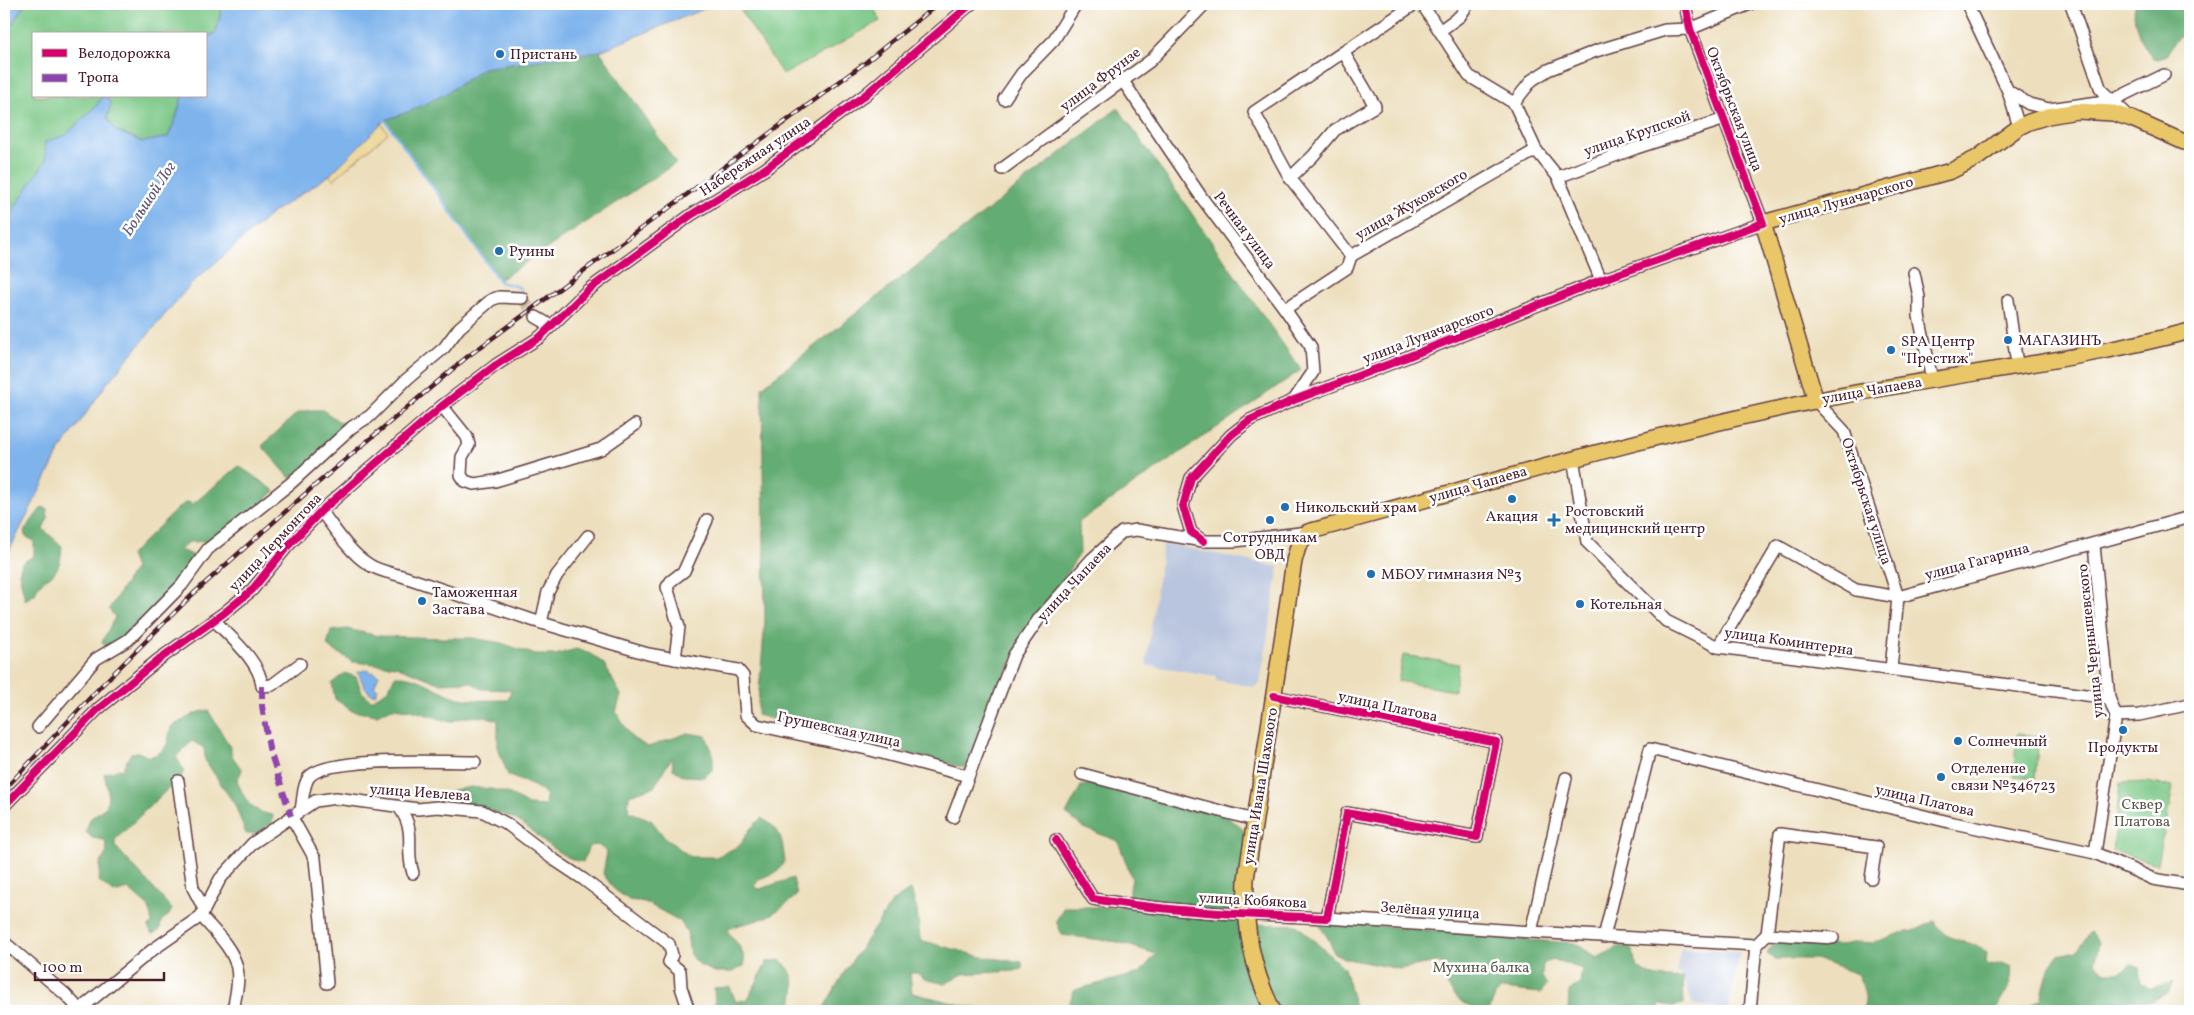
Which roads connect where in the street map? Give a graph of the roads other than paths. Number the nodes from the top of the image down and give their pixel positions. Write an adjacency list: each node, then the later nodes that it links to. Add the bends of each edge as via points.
1 (971, 4): 36 (street, Набережная улица, via 865,95 765,169 692,215 588,290)
2 (1076, 4): 17 (street, via 1053,41 1022,73)
3 (1206, 4): 15 (street, улица Фрунзе, via 1150,61)
4 (1415, 4): 13 (street)
5 (1422, 4): 12 (street)
6 (1468, 4): 12 (street, via 1460,16)
7 (1685, 4): 11 (street, Октябрьская улица)
8 (1750, 4): 11 (street)
9 (1967, 4): 16 (street)
10 (2071, 4): 18 (street, via 2101,90)
11 (1690, 29): 19 (street, via 1665,30 1548,70 1532,80); 20 (street, Октябрьская улица)
12 (1441, 30): 19 (street, via 1469,76)
13 (1344, 52): 27 (street, via 1375,106 1336,130); 27 (street, via 1254,112)
14 (2164, 74): 18 (street)
15 (1123, 81): 25 (street, улица Фрунзе); 34 (street, Речная улица, via 1202,198)
16 (2008, 91): 18 (street, via 2029,104 2049,108); 22 (street)
17 (1004, 100)
18 (2113, 100): 21 (street)
19 (1514, 103): 24 (street)
20 (1725, 119): 26 (street, улица Крупской); 28 (street, Октябрьская улица)
21 (2132, 119): 22 (main road, улица Луначарского, via 2113,113 2078,112 2039,118); 23 (main road, улица Луначарского)
22 (2019, 127): 28 (main road, улица Луначарского, via 1977,158 1951,171)
23 (2188, 146)
24 (1536, 150): 26 (street); 29 (street, улица Жуковского)
25 (1002, 169)
26 (1558, 177): 31 (street)
27 (1290, 178): 29 (street)
28 (1762, 223): 31 (street, улица Луначарского); 41 (main road, Октябрьская улица)
29 (1351, 256): 34 (street, улица Жуковского, via 1347,268)
30 (1914, 273): 39 (street)
31 (1601, 280): 40 (street, улица Луначарского)
32 (522, 298): 63 (street, улица Лермонтова, via 491,300 370,416 352,427 283,489 208,549 182,585 128,640 96,659)
33 (2008, 300): 38 (street)
34 (1285, 309): 40 (street, Речная улица, via 1311,347 1313,372)
35 (536, 318): 36 (street)
36 (550, 325): 42 (street, улица Лермонтова, via 540,337)
37 (2190, 331): 38 (main road, улица Чапаева, via 2143,344)
38 (2017, 365): 39 (main road, улица Чапаева)
39 (1932, 380): 41 (main road, улица Чапаева)
40 (1294, 400): 50 (street, улица Луначарского, via 1250,420 1231,435 1191,478 1183,506 1192,532)
41 (1816, 401): 44 (main road, улица Чапаева); 52 (street, Октябрьская улица, via 1844,430)
42 (442, 406): 43 (street, via 467,437 469,445 462,458 461,476 474,484 495,481 600,449); 45 (street, улица Лермонтова)
43 (635, 425)
44 (1573, 458): 48 (main road, улица Чапаева); 55 (street, улица Коминтерна, via 1588,542 1666,621)
45 (320, 511): 53 (street, улица Лермонтова, via 252,590); 54 (street, Грушевская улица, via 368,565)
46 (2190, 517): 51 (street, улица Гагарина)
47 (707, 520): 56 (street, via 684,571 668,587 679,627)
48 (1308, 532): 50 (street, улица Чапаева, via 1252,540); 59 (main road, улица Ивана Шахового, via 1294,561)
49 (588, 536): 54 (street, via 557,575 548,592)
50 (1203, 541): 67 (street, улица Чапаева, via 1146,531 1122,532 1092,559 1038,620 1014,655)
51 (2094, 545): 52 (street, улица Гагарина); 60 (street, улица Чернышевского)
52 (1898, 597): 55 (street, улица Гагарина, via 1856,590 1778,546); 58 (street, Октябрьская улица)
53 (214, 620): 57 (street, via 252,662 261,677 262,686 272,685); 70 (street, улица Лермонтова, via 98,709)
54 (541, 623): 56 (street, Грушевская улица)
55 (1718, 647): 58 (street, улица Коминтерна)
56 (675, 659): 67 (street, Грушевская улица, via 738,670 743,676 746,715 757,725 868,749)
57 (300, 664)
58 (1891, 669): 60 (street, улица Коминтерна)
59 (1274, 696): 64 (street, улица Платова); 74 (main road, улица Ивана Шахового)
60 (2109, 698): 62 (street, улица Чернышевского)
61 (2190, 704): 62 (street, via 2139,715)
62 (2116, 716): 76 (street, улица Чернышевского)
63 (38, 727)
64 (1496, 742): 82 (street, улица Кобякова, via 1477,837 1347,813)
65 (475, 762): 72 (street, улица Иевлева, via 384,761 346,764 318,771 310,776)
66 (1082, 774): 74 (street)
67 (968, 776): 73 (street, улица Чапаева)
68 (1566, 778): 83 (street)
69 (178, 781): 80 (street, via 192,888)
70 (4, 806)
71 (399, 807): 72 (street, улица Иевлева, via 336,798 316,801); 77 (street, via 410,827 408,860); 92 (street, улица Иевлева, via 482,811 507,824 669,944 672,955 669,962 680,971 681,987)
72 (296, 813): 80 (street, улица Иевлева, via 253,843 220,878); 89 (street, via 315,859)
73 (953, 817)
74 (1254, 820): 81 (main road, улица Ивана Шахового, via 1246,879)
75 (1056, 840): 81 (street, улица Кобякова, via 1093,899)
76 (2095, 853): 79 (street, улица Платова, via 2152,878); 85 (street, улица Платова, via 1949,822 1650,749)
77 (413, 873)
78 (1871, 878): 84 (street, via 1876,847 1780,834)
79 (2190, 885)
80 (202, 913): 90 (street, улица Иевлева); 91 (street, via 233,958 238,980)
81 (1246, 915): 82 (street, улица Кобякова); 93 (main road, улица Ивана Шахового, via 1252,961)
82 (1327, 918): 83 (street, Зелёная улица)
83 (1531, 932): 85 (street, Зелёная улица)
84 (1767, 934): 86 (street); 88 (street)
85 (1604, 937): 88 (street, Зелёная улица)
86 (1833, 938)
87 (4, 942): 90 (street)
88 (1756, 944): 94 (street)
89 (327, 983)
90 (79, 1010)
91 (233, 1011)
92 (689, 1011)
93 (1273, 1011)
94 (1750, 1011)

